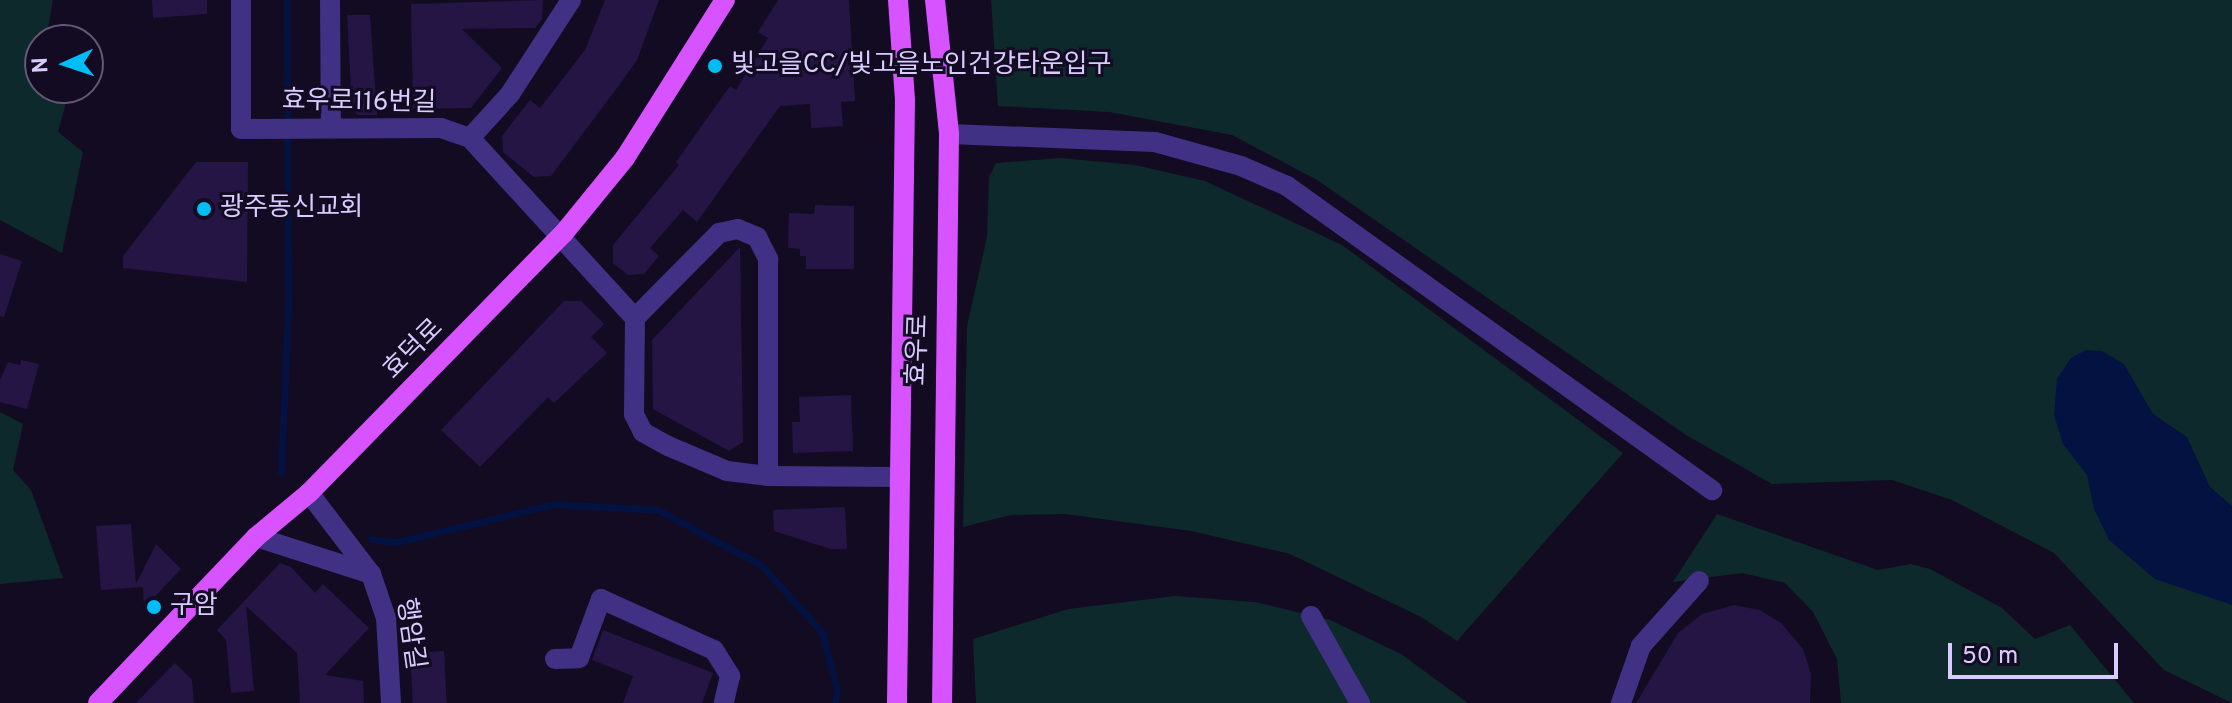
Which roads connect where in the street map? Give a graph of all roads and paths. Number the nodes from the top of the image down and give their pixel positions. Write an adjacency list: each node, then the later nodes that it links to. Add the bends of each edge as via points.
1 (241, 0): 7 (street, 효우로116번길, via 241,129)
2 (330, 0): 7 (street)
3 (571, 0): 9 (street, via 510,94)
4 (935, 0): 8 (main road, 효우로)
5 (726, 3): 10 (main road, 효덕로, via 625,158)
6 (896, 3): 13 (main road, 효우로, via 905,100)
7 (322, 128): 9 (street, 효우로116번길, via 441,128)
8 (949, 134): 14 (street, via 1155,142 1241,166 1287,186); 25 (main road, 효우로)
9 (470, 138): 10 (street, 효우로116번길)
10 (563, 234): 11 (street, 효우로116번길); 15 (main road, 효덕로)
11 (635, 318): 12 (street, via 634,414 643,432 727,471); 12 (street, via 719,233 738,229 757,237 768,259)
12 (768, 476): 13 (street)
13 (898, 477): 24 (main road, 효우로)
14 (1712, 490)
15 (309, 493): 16 (main road, 효덕로); 17 (street, 행암길)
16 (256, 537): 17 (street, 행암길); 21 (main road, 효덕로)
17 (371, 574): 22 (street, 행암길, via 386,618)
18 (1699, 581): 27 (street, via 1641,646)
19 (1311, 616): 26 (street)
20 (555, 659): 23 (street, via 579,658 601,599 714,650 730,676)
21 (98, 703)
22 (391, 703)
23 (724, 703)
24 (897, 703)
25 (942, 703)
26 (1360, 703)
27 (1621, 703)

